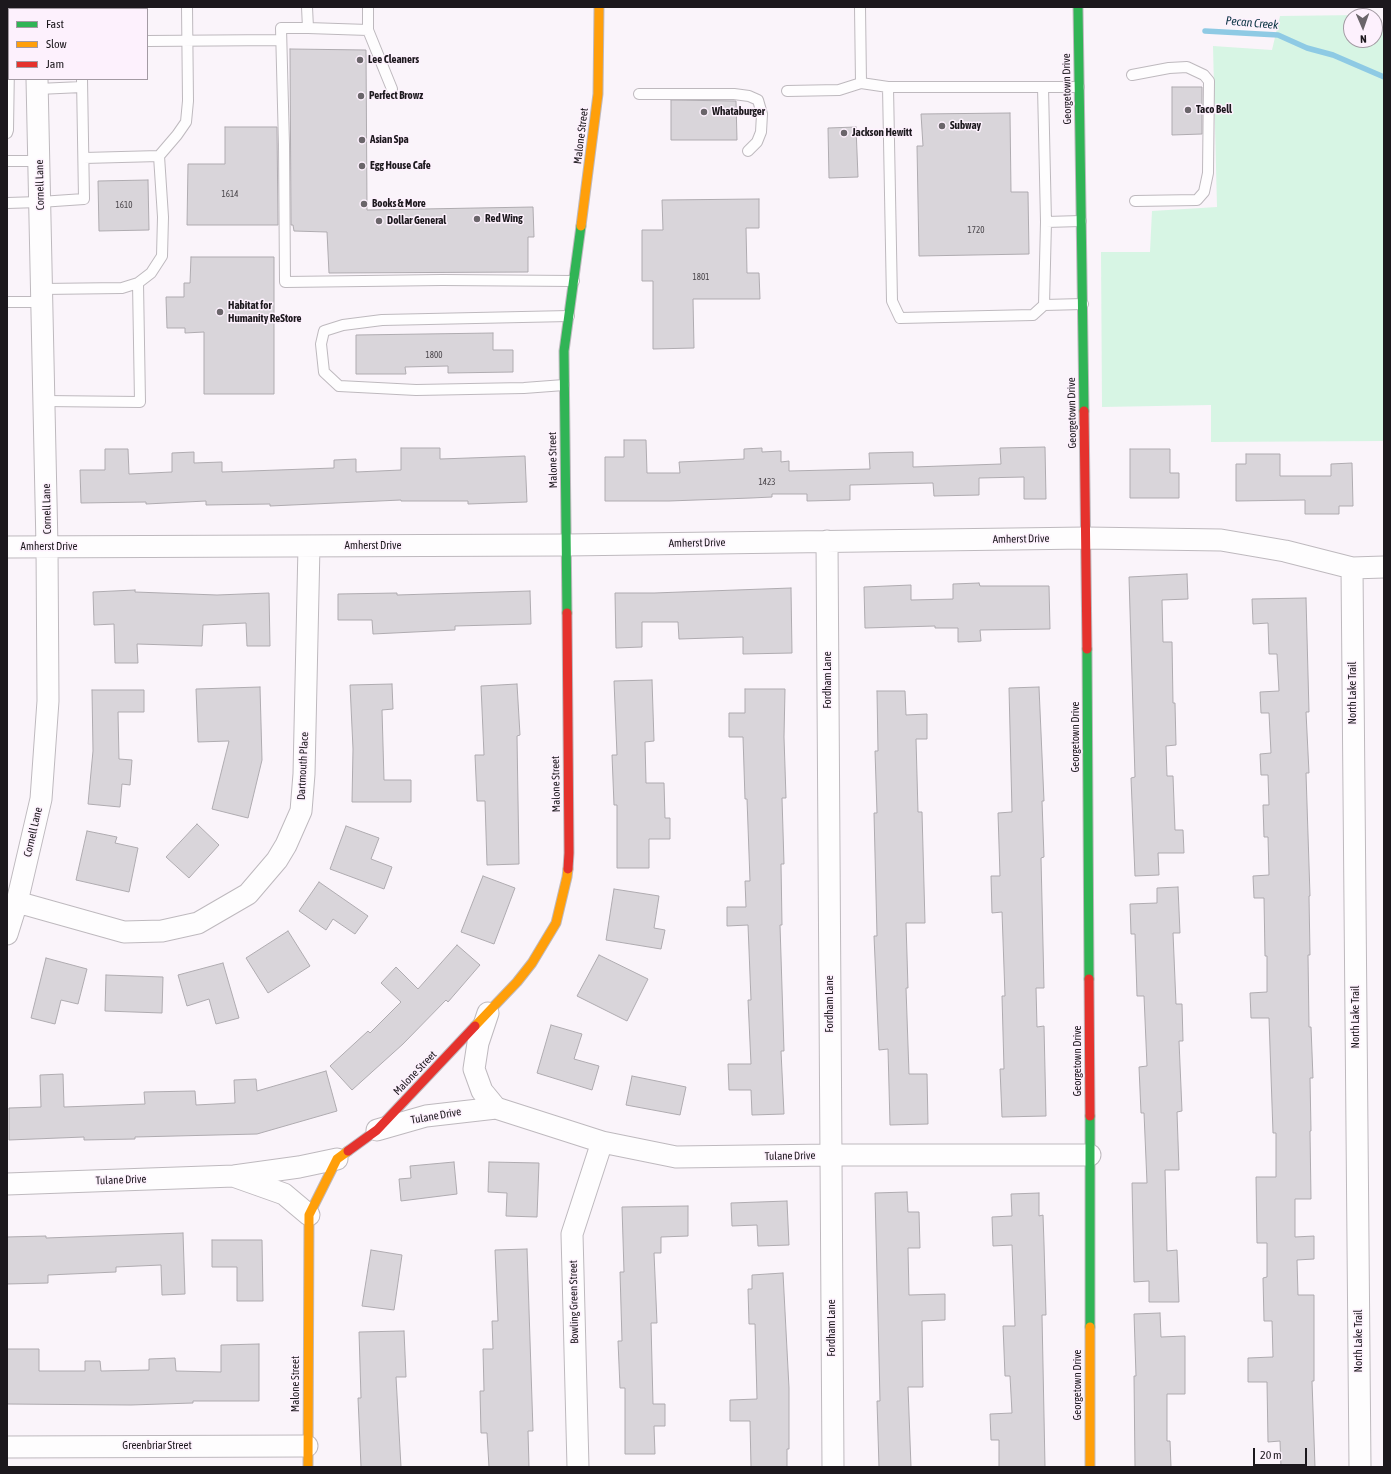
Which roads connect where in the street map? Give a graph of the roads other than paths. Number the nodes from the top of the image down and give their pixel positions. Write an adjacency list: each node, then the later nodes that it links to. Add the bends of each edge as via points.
1 (188, 7): 10 (lane)
2 (307, 7): 7 (lane)
3 (368, 7): 8 (lane)
4 (599, 7): 34 (street, Malone Street, via 598,94)
5 (860, 7): 15 (lane)
6 (1078, 7): 19 (street, Georgetown Drive)
7 (308, 28): 8 (lane); 11 (lane, via 281,28)
8 (368, 30): 20 (lane)
9 (148, 40): 10 (lane)
10 (188, 40): 11 (lane); 25 (lane, via 186,122)
11 (281, 40): 34 (lane, via 285,282)
12 (1132, 74): 29 (lane, via 1187,68 1204,75 1209,81 1208,174 1204,192 1197,200)
13 (9, 80): 23 (lane)
14 (82, 83): 16 (lane); 26 (lane)
15 (861, 83): 17 (lane); 21 (lane, via 839,90)
16 (37, 84): 28 (street, Cornell Lane)
17 (888, 87): 18 (lane); 39 (lane, via 892,301 900,318 1033,315)
18 (1043, 87): 19 (lane); 33 (lane)
19 (1079, 87): 32 (street, Georgetown Drive)
20 (392, 90)
21 (787, 90)
22 (639, 94): 24 (lane, via 734,94 758,100 762,114 761,132 757,142)
23 (7, 133)
24 (748, 151)
25 (158, 156): 26 (lane); 35 (lane, via 163,217 162,256 151,273)
26 (84, 158): 30 (lane, via 84,199)
27 (7, 161): 28 (lane)
28 (39, 161): 30 (street, Cornell Lane)
29 (1135, 201)
30 (40, 202): 31 (lane); 36 (street, Cornell Lane)
31 (7, 203)
32 (1081, 221): 33 (lane); 38 (street, Georgetown Drive)
33 (1046, 222): 39 (lane)
34 (574, 281): 40 (street, Malone Street)
35 (138, 283): 36 (lane, via 122,288); 42 (lane, via 140,402)
36 (42, 295): 37 (lane); 42 (street, Cornell Lane)
37 (7, 302)
38 (1083, 304): 39 (lane); 43 (street, Georgetown Drive)
39 (1044, 305)
40 (569, 316): 41 (street, Malone Street, via 564,351); 41 (lane, via 382,320 343,325 324,331 321,344 324,372 339,386 416,390)
41 (564, 385): 45 (street, Malone Street)
42 (44, 401): 48 (street, Cornell Lane)
43 (1086, 538): 44 (street, Amherst Drive); 50 (street, Amherst Drive, via 1221,540 1285,551); 58 (street, Georgetown Drive)
44 (827, 541): 45 (street, Amherst Drive); 57 (street, Fordham Lane)
45 (566, 544): 46 (street, Amherst Drive); 53 (street, Malone Street, via 569,845 567,877 556,923 544,944 517,982)
46 (309, 546): 48 (street, Amherst Drive); 51 (street, Dartmouth Place, via 301,811 277,860 248,894 198,923 162,930 124,932)
47 (7, 547): 48 (street, Amherst Drive)
48 (47, 547): 51 (street, Cornell Lane, via 48,701 41,799)
49 (1384, 567): 50 (street, Amherst Drive)
50 (1352, 568): 69 (street, North Lake Trail)
51 (17, 902): 52 (street, Cornell Lane)
52 (7, 934)
53 (488, 1014): 54 (street, via 478,1043 474,1069 482,1091); 55 (street, Malone Street)
54 (496, 1108): 55 (street, Tulane Drive, via 426,1116); 56 (street, Tulane Drive)
55 (377, 1130): 59 (street, Malone Street)
56 (602, 1142): 57 (street, Tulane Drive, via 676,1158); 66 (street, Bowling Green Street, via 572,1234)
57 (831, 1155): 58 (street, Tulane Drive); 67 (street, Fordham Lane)
58 (1090, 1155): 68 (street, Georgetown Drive)
59 (337, 1159): 60 (street, Tulane Drive); 62 (street, Malone Street)
60 (234, 1176): 61 (street, Tulane Drive); 62 (street, Tulane Drive, via 284,1194)
61 (7, 1184)
62 (309, 1215): 63 (street, Malone Street)
63 (308, 1446): 64 (street, Greenbriar Street); 65 (street, Malone Street)
64 (7, 1447)
65 (308, 1467)
66 (578, 1467)
67 (832, 1467)
68 (1090, 1467)
69 (1360, 1467)

